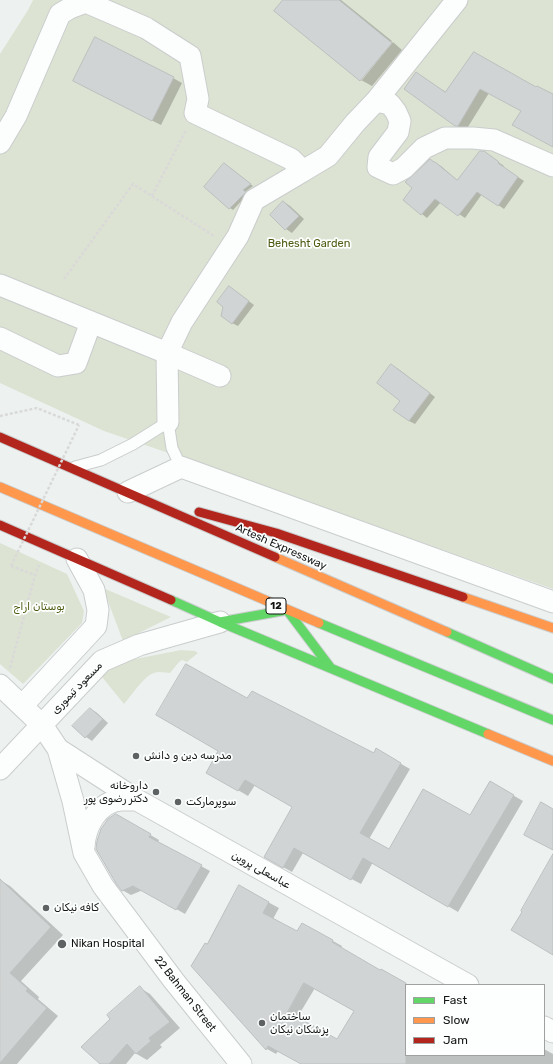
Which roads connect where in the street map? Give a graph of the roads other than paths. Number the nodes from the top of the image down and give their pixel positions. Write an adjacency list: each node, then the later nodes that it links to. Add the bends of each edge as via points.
1 (457, 0): 3 (street)
2 (62, 7): 4 (street, via 16,116); 6 (street, via 70,8 86,2 146,28 190,56 198,99 195,113 291,159)
3 (376, 101): 5 (street, via 390,104 400,121 398,132 379,158 378,167 393,174 404,168 424,148 445,138 494,140); 6 (street, via 328,156)
4 (0, 143)
5 (553, 166)
6 (303, 171): 10 (street, via 254,200 238,236 182,322)
7 (0, 285): 8 (street)
8 (91, 322): 9 (street, via 76,363 58,366); 10 (street)
9 (0, 338)
10 (167, 353): 11 (street); 12 (street)
11 (220, 376)
12 (168, 422): 16 (lane, via 172,448); 17 (lane, via 101,460)
13 (0, 437): 15 (highway, Artesh Expressway)
14 (23, 438): 15 (highway)
15 (52, 459): 17 (highway, Artesh Expressway)
16 (182, 467): 19 (street); 22 (street)
17 (72, 468): 19 (highway, Artesh Expressway)
18 (0, 487): 23 (highway, 12)
19 (128, 492): 25 (highway, via 276,533); 27 (highway, Artesh Expressway)
20 (0, 525): 21 (highway)
21 (77, 559): 24 (highway); 29 (street, via 94,590 98,610 96,626)
22 (553, 602)
23 (287, 610): 24 (highway); 26 (highway); 30 (highway, 12)
24 (220, 622): 26 (highway); 31 (street, مسعود تیموری, via 139,645 102,661)
25 (553, 628)
26 (330, 668): 33 (highway)
27 (553, 679)
28 (2, 688): 29 (street)
29 (22, 706): 31 (street)
30 (553, 720)
31 (42, 724): 32 (street); 34 (street, مسعود تیموری)
32 (58, 749): 35 (street, عباسعلی پروین); 36 (street, 22 Bahman Street)
33 (553, 761)
34 (0, 770)
35 (137, 800): 36 (street, via 120,800 106,805 96,813 89,825); 37 (street, عباسعلی پروین)
36 (84, 853): 38 (street, 22 Bahman Street, via 103,886 174,981)
37 (466, 984)
38 (241, 1064)

